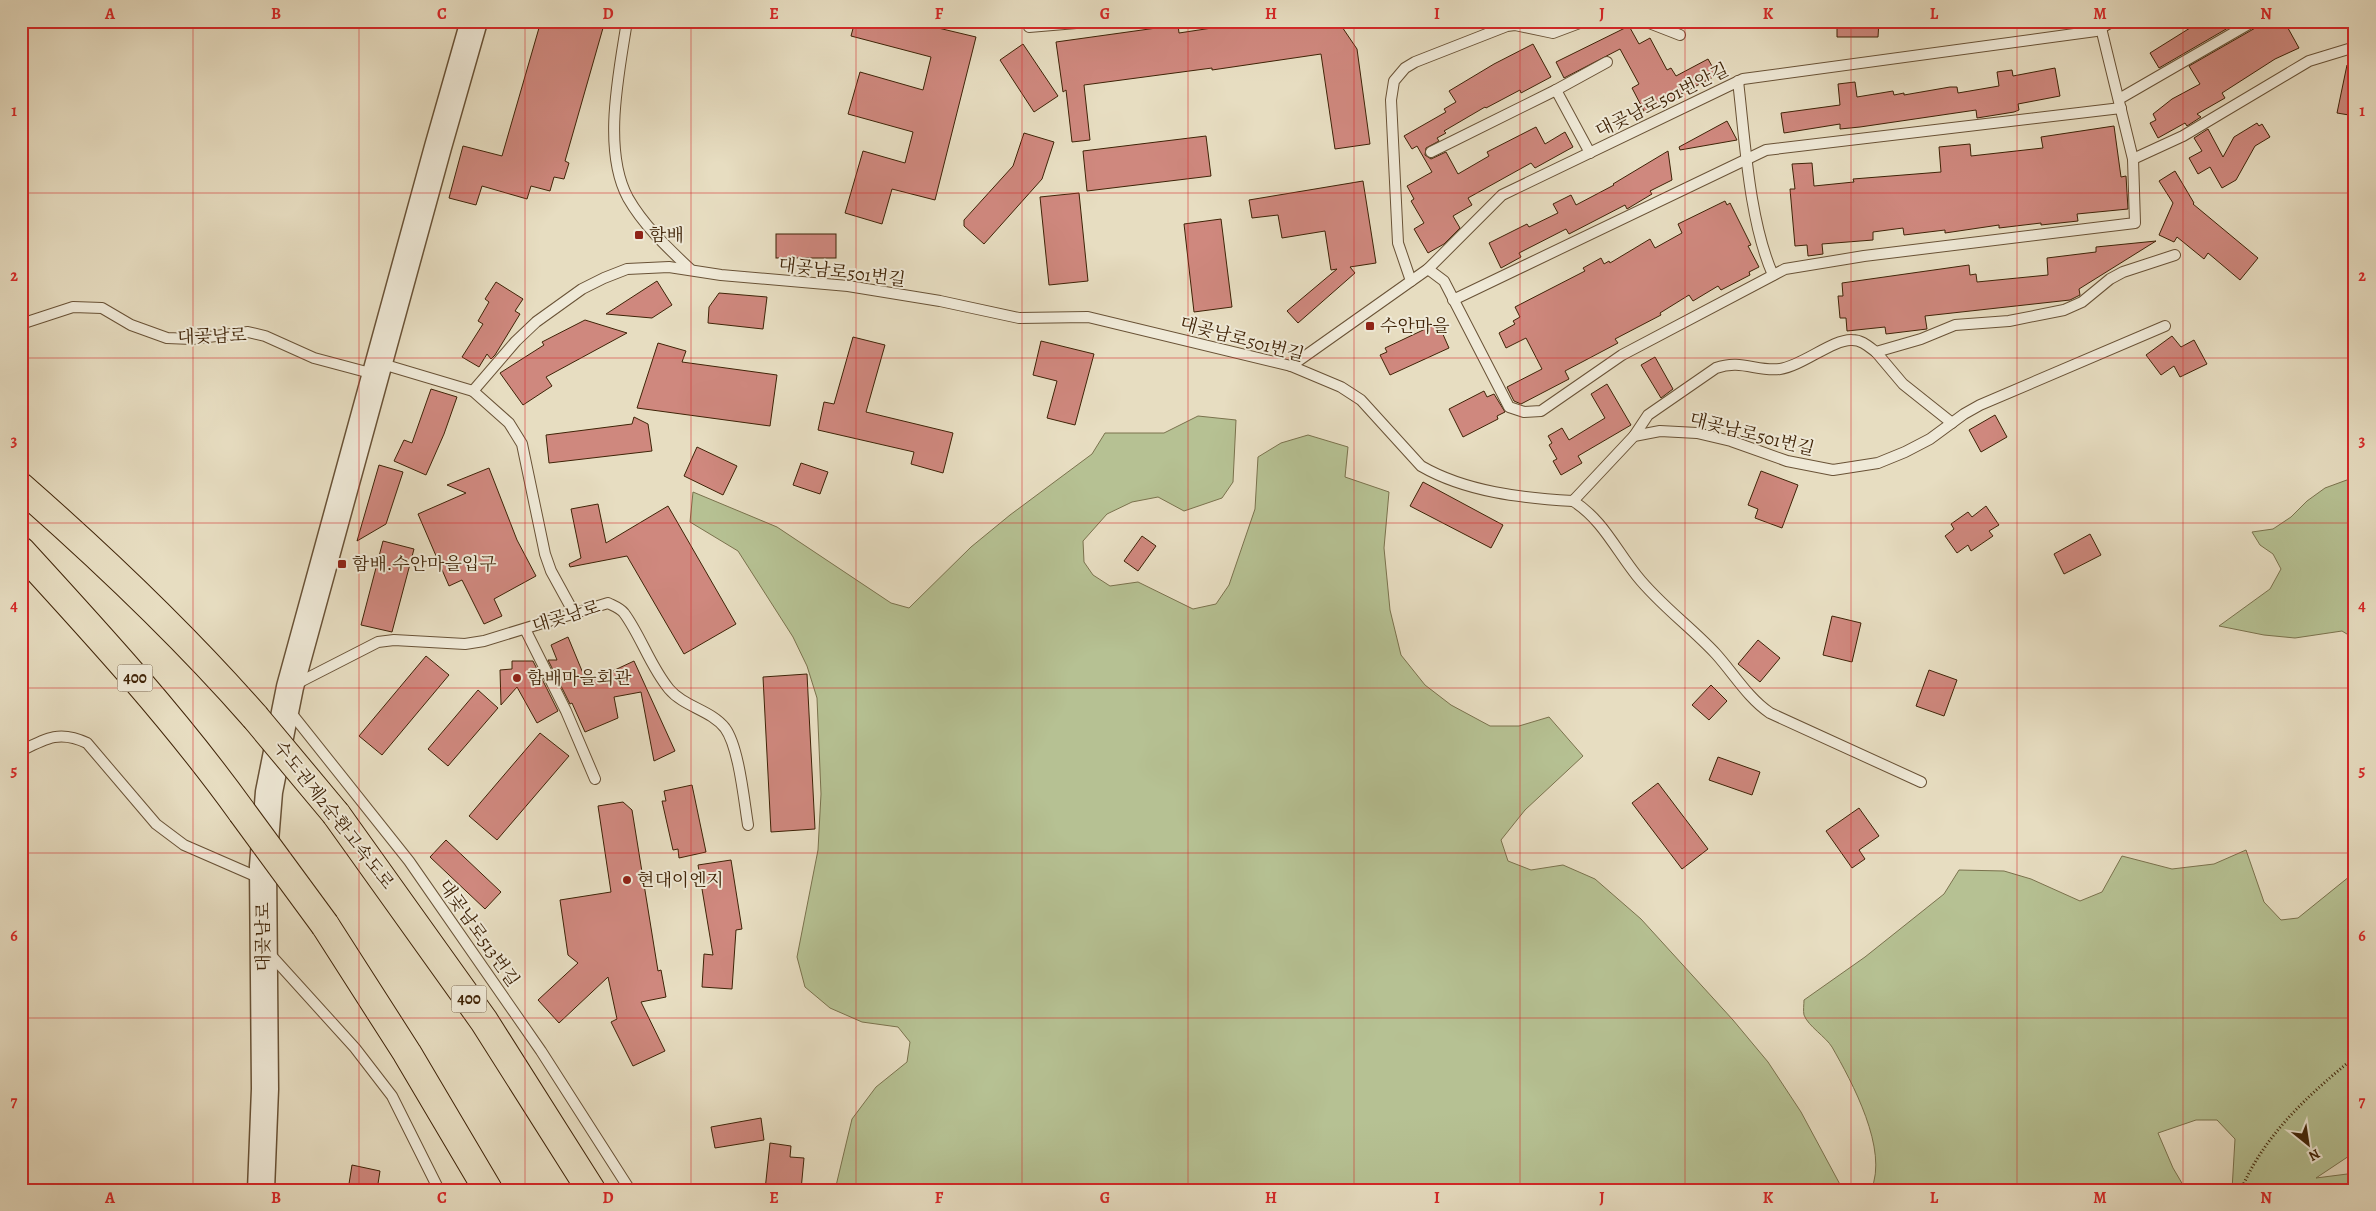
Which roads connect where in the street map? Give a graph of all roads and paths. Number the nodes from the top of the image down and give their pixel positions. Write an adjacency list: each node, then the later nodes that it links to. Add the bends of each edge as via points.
1 (474, 21): 30 (street, 대곶남로)
2 (627, 21): 22 (lane, via 615,108 621,180 644,220)
3 (1100, 21): 8 (lane)
4 (1585, 21): 24 (lane, via 1553,33 1506,26 1415,62 1394,81 1391,115 1398,244)
5 (1644, 21): 10 (lane)
6 (2113, 21): 9 (lane, 대곶남로501번안길)
7 (2254, 21): 15 (lane)
8 (1029, 27)
9 (2101, 28): 13 (lane, 대곶남로501번안길); 15 (lane)
10 (1680, 35)
11 (2355, 47): 19 (lane, via 2309,61 2183,136)
12 (1607, 62): 14 (lane)
13 (1738, 81): 17 (lane, 대곶남로501번안길); 18 (lane)
14 (1556, 90): 16 (lane); 17 (lane)
15 (2120, 104): 18 (lane, via 1766,150); 19 (lane)
16 (1432, 152)
17 (1590, 152): 21 (lane, 대곶남로501번안길, via 1502,195)
18 (1747, 159): 23 (lane, via 1762,251); 25 (lane)
19 (2134, 159): 23 (lane, via 2135,223 1864,256 1785,269)
20 (2175, 254): 28 (lane, via 2123,272 2082,302 2064,310 1955,325)
21 (1428, 269): 24 (lane, 대곶남로501번안길); 25 (lane, via 1444,281)
22 (691, 270): 29 (lane, 대곶남로501번길, via 848,286 1019,318 1088,317); 31 (lane, 대곶남로501번길, via 669,266 627,270 582,289 536,322)
23 (1773, 275): 25 (lane, via 1622,355 1540,411 1532,412 1509,407)
24 (1411, 281): 29 (lane, 대곶남로501번안길)
25 (1454, 300)
26 (21, 324): 30 (lane, 대곶남로, via 73,308 102,308 131,325 167,338 192,339 248,332 265,336 314,358)
27 (2165, 326): 32 (lane, 대곶남로501번길, via 1980,405)
28 (1876, 352): 32 (lane, via 1904,384); 33 (lane, via 1863,342 1851,339 1782,369 1763,370 1736,364 1716,368 1648,415)
29 (1291, 366): 35 (lane, 대곶남로501번길, via 1342,387 1361,400 1422,466 1434,473 1489,491)
30 (377, 369): 31 (lane); 39 (street, 대곶남로)
31 (473, 391): 37 (lane, via 509,423 522,444 545,554)
32 (1952, 423): 33 (lane, 대곶남로501번길, via 1930,440 1905,452 1871,464 1833,470 1787,461 1697,433 1660,431)
33 (1634, 436): 35 (lane)
34 (21, 486): 50 (highway, 수도권제2순환고속도로 / 400, bridge, via 128,585 222,680 336,814 484,1021)
35 (1573, 502): 42 (lane, via 1597,520 1649,590 1716,654 1759,706)
36 (21, 550): 49 (highway, 400, bridge, via 205,760 325,925 407,1053)
37 (574, 613): 38 (lane, 대곶남로); 43 (lane, 대곶남로, via 608,603 617,607 624,613 670,691 725,728 732,741)
38 (525, 628): 39 (lane, 대곶남로, via 465,644 378,642); 41 (lane)
39 (288, 696): 44 (street, 대곶남로, via 269,792); 51 (lane, 대곶남로513번길, via 409,861 541,1051)
40 (21, 752): 44 (lane, via 54,737 72,736 87,743 156,824 184,845)
41 (595, 779)
42 (1921, 782)
43 (748, 825)
44 (263, 880): 45 (street, 대곶남로)
45 (262, 946): 47 (street, 대곶남로, via 265,1089); 48 (lane, via 322,1009 392,1096)
46 (2355, 1057): 52 (path, via 2290,1114 2265,1145)
47 (261, 1190)
48 (439, 1190)
49 (488, 1190)
50 (591, 1190)
51 (630, 1190)
52 (2241, 1190)

